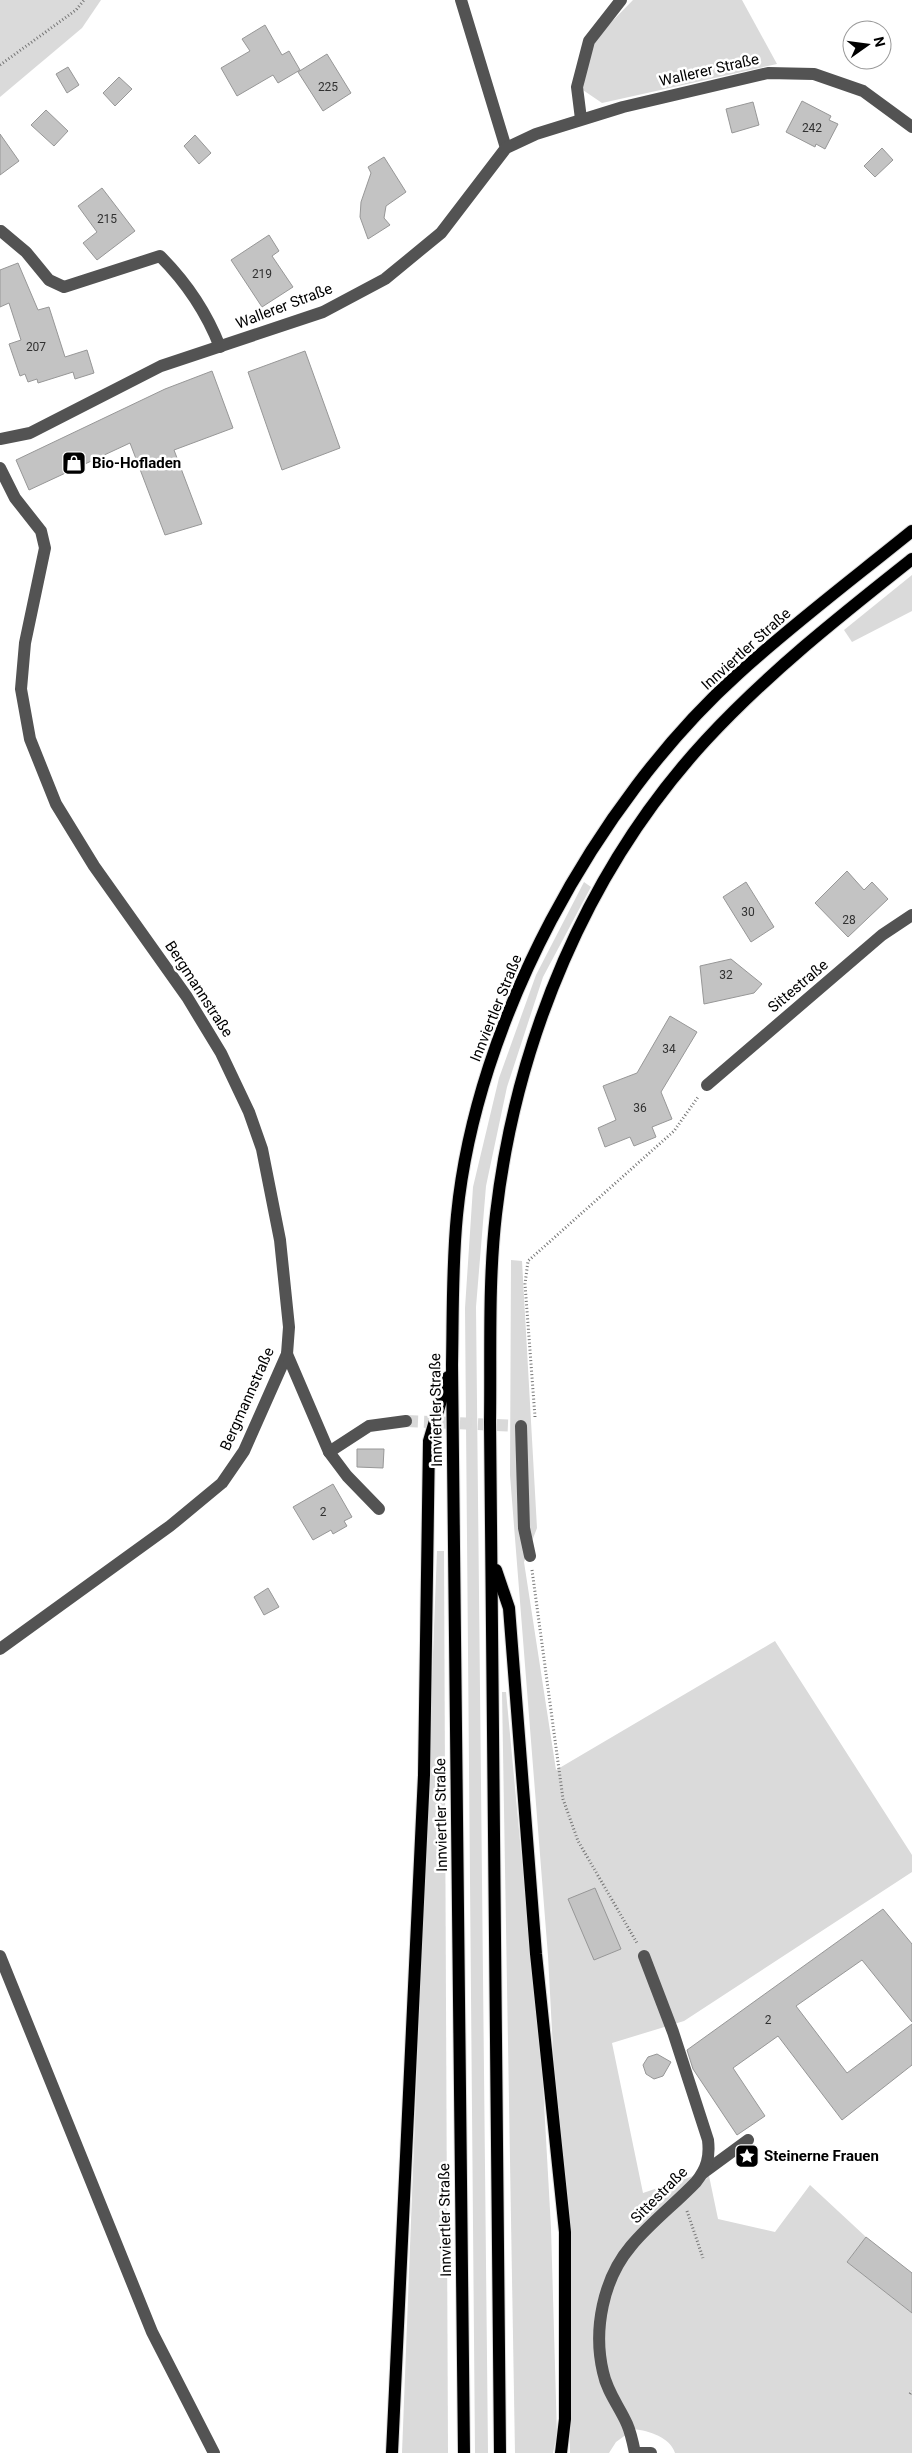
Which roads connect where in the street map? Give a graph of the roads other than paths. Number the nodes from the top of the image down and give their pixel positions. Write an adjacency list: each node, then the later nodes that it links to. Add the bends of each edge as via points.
1 (461, 0): 5 (street)
2 (621, 0): 3 (street, via 589,41 577,87)
3 (582, 119): 4 (street, Wallerer Straße, via 768,73 814,74 863,91); 5 (street, Wallerer Straße)
4 (912, 127)
5 (506, 148): 7 (street, Wallerer Straße, via 441,233 385,280 323,312)
6 (1, 231): 7 (street, via 26,252 50,280 64,287 160,256 184,280)
7 (220, 347): 8 (street, Wallerer Straße, via 161,366 30,433)
8 (0, 440)
9 (0, 468): 14 (street, Bergmannstraße, via 16,498 41,531 45,548 25,643 22,680 30,739 56,804 94,866 187,997 221,1053 249,1112 262,1149 280,1240 290,1327)
10 (912, 531): 15 (main road, Innviertler Straße, via 737,675 686,727 636,785 592,847 555,913 519,986 485,1079 468,1149 457,1214)
11 (912, 559): 21 (main road, via 763,682 705,741 655,802 619,855 598,890 553,985 519,1088 496,1215 490,1422)
12 (912, 915): 13 (street, Sittestraße, via 882,936)
13 (707, 1085)
14 (287, 1354): 18 (street); 22 (street, Bergmannstraße, via 244,1451 222,1483 170,1526)
15 (452, 1365): 28 (main road, via 429,1440 424,1775); 29 (main road, Innviertler Straße)
16 (406, 1421): 18 (street, via 369,1426)
17 (521, 1426): 20 (street, via 524,1528)
18 (329, 1452): 19 (street)
19 (379, 1509)
20 (530, 1556)
21 (492, 1558): 30 (main road); 31 (main road, via 509,1608 536,1954 565,2232 565,2419)
22 (0, 1649)
23 (0, 1956): 27 (street, via 152,2332)
24 (644, 1956): 26 (street, Sittestraße, via 674,2032 708,2140 710,2153)
25 (748, 2140): 26 (street)
26 (703, 2173): 32 (street, Sittestraße, via 630,2247 612,2274 601,2317 603,2372 609,2392 627,2423)
27 (214, 2453)
28 (392, 2453)
29 (464, 2453)
30 (500, 2453)
31 (561, 2453)
32 (636, 2453): 33 (street)
33 (651, 2453)

